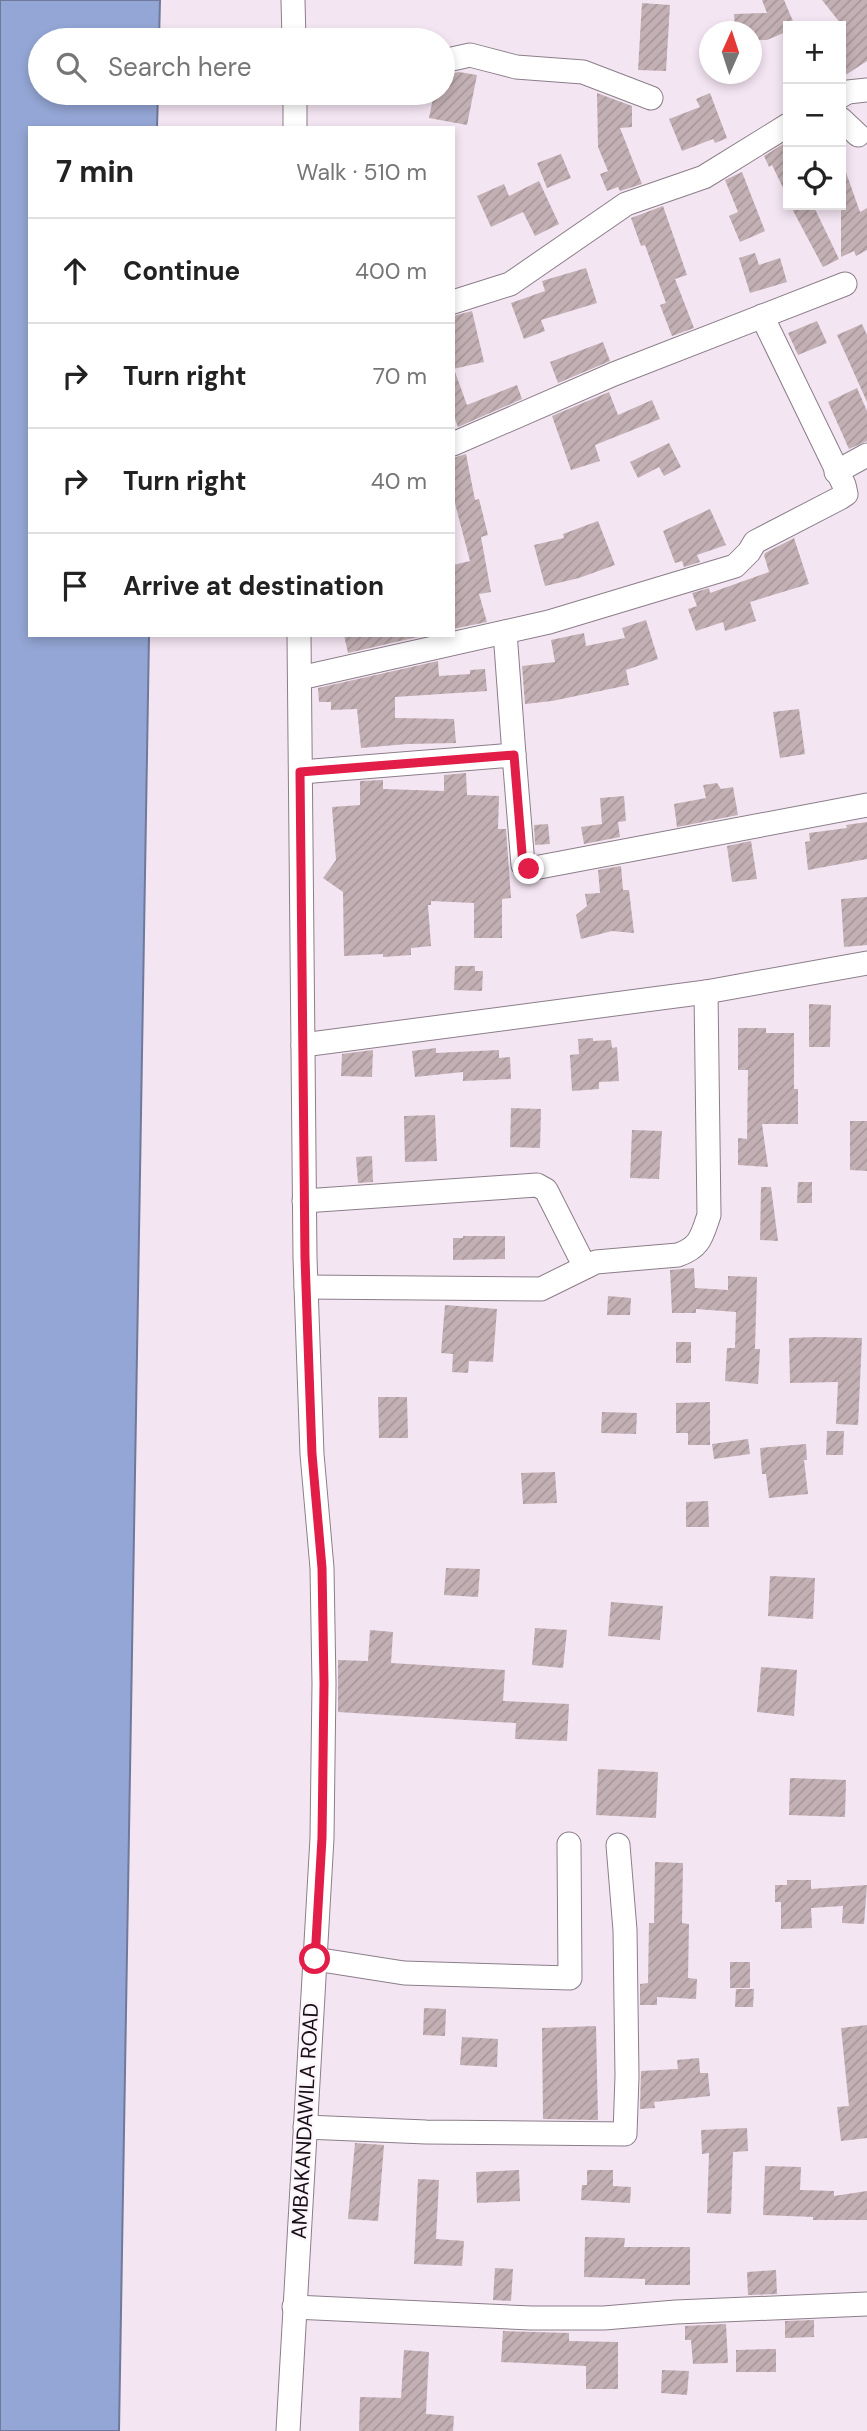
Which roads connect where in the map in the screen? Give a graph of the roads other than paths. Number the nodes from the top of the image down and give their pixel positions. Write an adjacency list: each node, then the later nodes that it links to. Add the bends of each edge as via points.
1 (293, 0): 2 (street)
2 (294, 28)
3 (455, 58): 6 (street, via 470,54 516,67 583,72)
4 (867, 90): 5 (street)
5 (846, 93)
6 (651, 99)
7 (295, 105): 9 (street)
8 (846, 124): 11 (street)
9 (295, 126)
10 (783, 128): 13 (street, via 704,177 626,204 510,284)
11 (858, 135)
12 (845, 284): 14 (street)
13 (455, 301)
14 (762, 316): 15 (street); 17 (street)
15 (455, 443)
16 (867, 455): 17 (street)
17 (836, 472): 18 (street, via 846,494 755,542 735,566)
18 (505, 632): 20 (street); 21 (street)
19 (299, 637): 20 (street, AMBAKANDAWILA ROAD)
20 (300, 678): 22 (street, AMBAKANDAWILA ROAD)
21 (514, 755): 22 (street); 23 (street, via 523,865 529,869)
22 (300, 772): 26 (street, AMBAKANDAWILA ROAD)
23 (867, 805)
24 (867, 962): 25 (street)
25 (706, 992): 26 (street); 28 (street, via 709,1215 701,1239 691,1251 678,1255 596,1262)
26 (303, 1045): 27 (street, AMBAKANDAWILA ROAD)
27 (304, 1201): 28 (street, via 537,1185 547,1190); 29 (street, AMBAKANDAWILA ROAD)
28 (585, 1267): 29 (street, via 541,1289)
29 (306, 1287): 32 (street, AMBAKANDAWILA ROAD, via 324,1684)
30 (569, 1844): 32 (street, via 570,1978 404,1973)
31 (618, 1845): 33 (street, via 625,1930 625,2134)
32 (315, 1959): 33 (street, AMBAKANDAWILA ROAD)
33 (305, 2127): 35 (street, AMBAKANDAWILA ROAD)
34 (867, 2304): 35 (street, via 604,2318)
35 (294, 2307): 36 (street, AMBAKANDAWILA ROAD)
36 (288, 2431)

